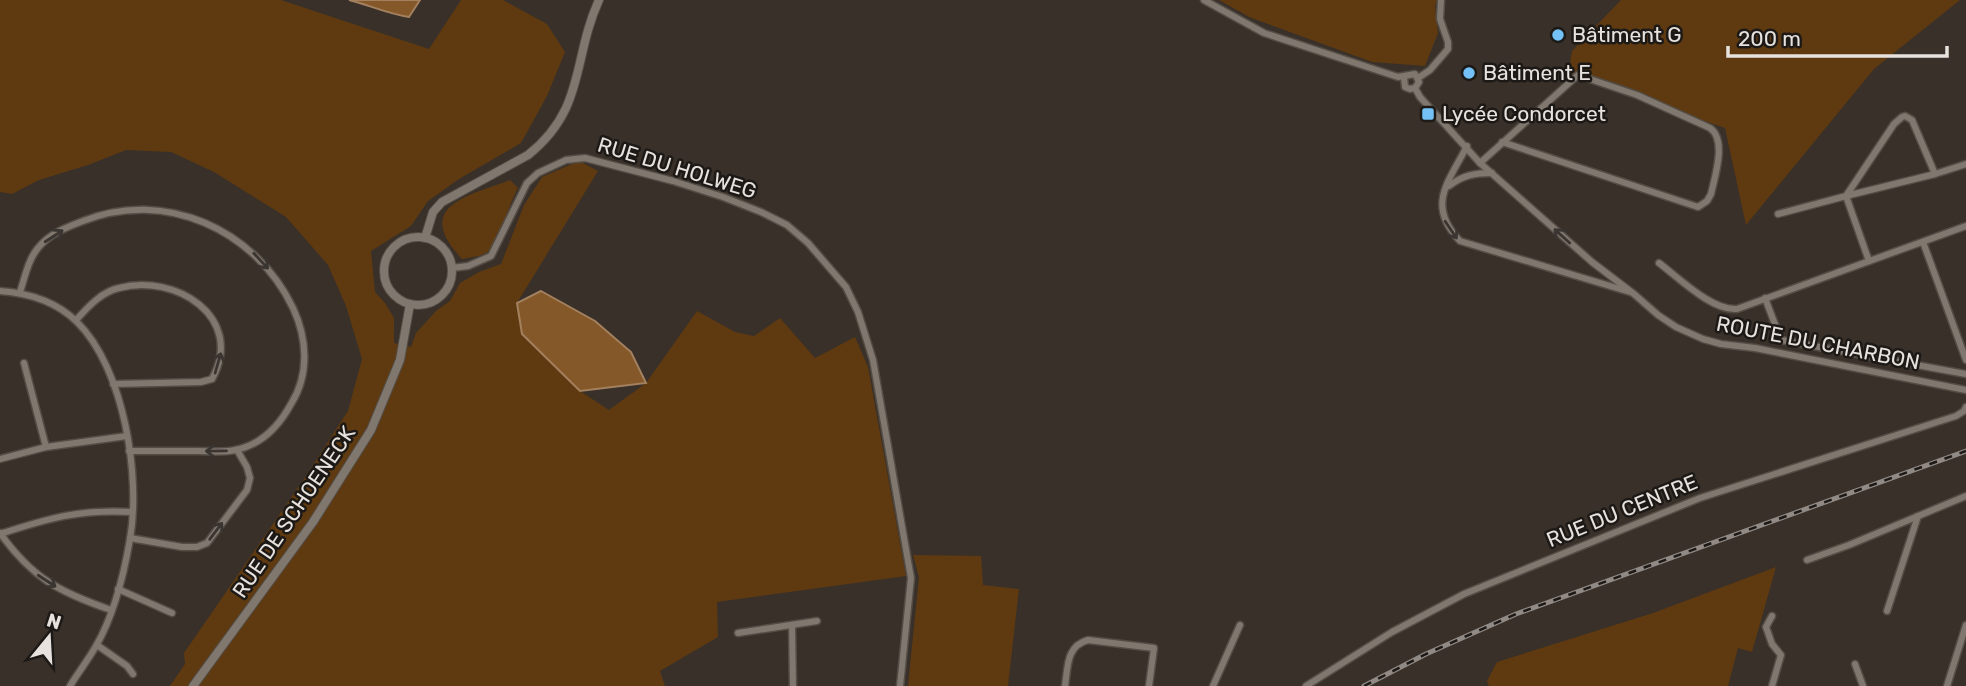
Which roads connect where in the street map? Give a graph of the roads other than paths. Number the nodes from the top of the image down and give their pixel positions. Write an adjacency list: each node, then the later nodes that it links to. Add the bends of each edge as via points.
1 (1204, 0): 4 (street, via 1264,33)
2 (1441, 0): 5 (street, via 1440,19 1448,49)
3 (598, 2): 17 (main road, via 574,90 553,130 528,155 442,202 433,212)
4 (1404, 77): 5 (street, via 1412,73); 6 (street, via 1405,87)
5 (1419, 78): 6 (street)
6 (1415, 88): 8 (street, ROUTE DU CHARBON)
7 (1502, 142): 7 (street, via 1698,207 1711,194 1719,144 1710,128 1578,75); 9 (street)
8 (1467, 146): 9 (street, ROUTE DU CHARBON); 13 (street, ROUTE DU CHARBON)
9 (1480, 163): 11 (street, ROUTE DU CHARBON)
10 (1966, 164): 12 (street)
11 (1492, 173): 13 (street, via 1462,177); 20 (street, ROUTE DU CHARBON, one-way to 11)
12 (1935, 174): 14 (street); 14 (street, via 1912,120 1905,116 1894,124)
13 (1445, 190): 23 (street, ROUTE DU CHARBON, one-way to 23, via 1440,204 1447,228 1460,241)
14 (1846, 196): 15 (street); 19 (street)
15 (1778, 214)
16 (1966, 226): 18 (street)
17 (425, 237): 22 (main road, via 445,250); 28 (main road, via 398,243 384,266 392,294)
18 (1923, 242): 19 (street); 30 (street)
19 (1869, 261): 27 (street)
20 (1592, 262): 23 (street); 26 (street, ROUTE DU CHARBON)
21 (1659, 263): 27 (street, via 1727,310)
22 (452, 268): 28 (main road, via 448,287 439,298); 64 (street, RUE DU HOLWEG, via 491,256 527,183 538,173 566,160 585,158 736,202 787,225 808,243 846,287 873,360 912,578)
23 (1585, 279): 26 (street, ROUTE DU CHARBON)
24 (0, 291): 25 (street)
25 (20, 292): 29 (street); 39 (street, one-way to 39, via 36,250 69,226 95,216 123,211 174,212 200,219 243,243 263,261 288,298 303,334 304,354 303,378 283,419 270,433)
26 (1634, 294): 34 (street, ROUTE DU CHARBON, via 1664,320 1703,339)
27 (1765, 298): 32 (street, via 1781,340)
28 (410, 304): 62 (main road, RUE DE SCHOENECK, via 400,360 372,430 313,522)
29 (76, 320): 33 (street, via 102,356); 33 (street, one-way to 29, via 212,379 223,345 219,330 186,295 154,284 116,288)
30 (1966, 360)
31 (24, 363): 38 (street)
32 (1966, 374)
33 (113, 384): 37 (street)
34 (1966, 390): 35 (street)
35 (1966, 399)
36 (1966, 407): 68 (street, RUE DU CENTRE, via 1955,416 1700,498 1464,594)
37 (127, 436): 38 (street); 40 (street)
38 (47, 446): 41 (street)
39 (237, 450): 40 (street, one-way to 40); 46 (street, one-way to 39, via 182,547 207,543 247,490 250,478)
40 (129, 451): 43 (street)
41 (0, 459)
42 (1966, 496): 44 (street)
43 (132, 512): 45 (street, via 103,510 55,516); 46 (street)
44 (1918, 516): 47 (street); 50 (street)
45 (0, 533): 49 (street, one-way to 49, via 39,576 73,597)
46 (131, 538): 48 (street)
47 (1807, 560)
48 (118, 589): 49 (street); 51 (street)
49 (111, 610): 58 (street)
50 (1887, 611)
51 (172, 613)
52 (1772, 616): 69 (street, via 1766,627 1781,655)
53 (817, 621): 54 (street)
54 (792, 625): 57 (street); 63 (street)
55 (1240, 625): 67 (street)
56 (1966, 625): 71 (street)
57 (738, 633)
58 (97, 645): 60 (street); 61 (street)
59 (1855, 664): 70 (street)
60 (133, 674)
61 (69, 686)
62 (192, 686)
63 (793, 686)
64 (900, 686)
65 (1065, 686): 66 (street, via 1072,650 1088,640 1154,648)
66 (1149, 686)
67 (1213, 686)
68 (1306, 686)
69 (1772, 686)
70 (1863, 686)
71 (1947, 686)

